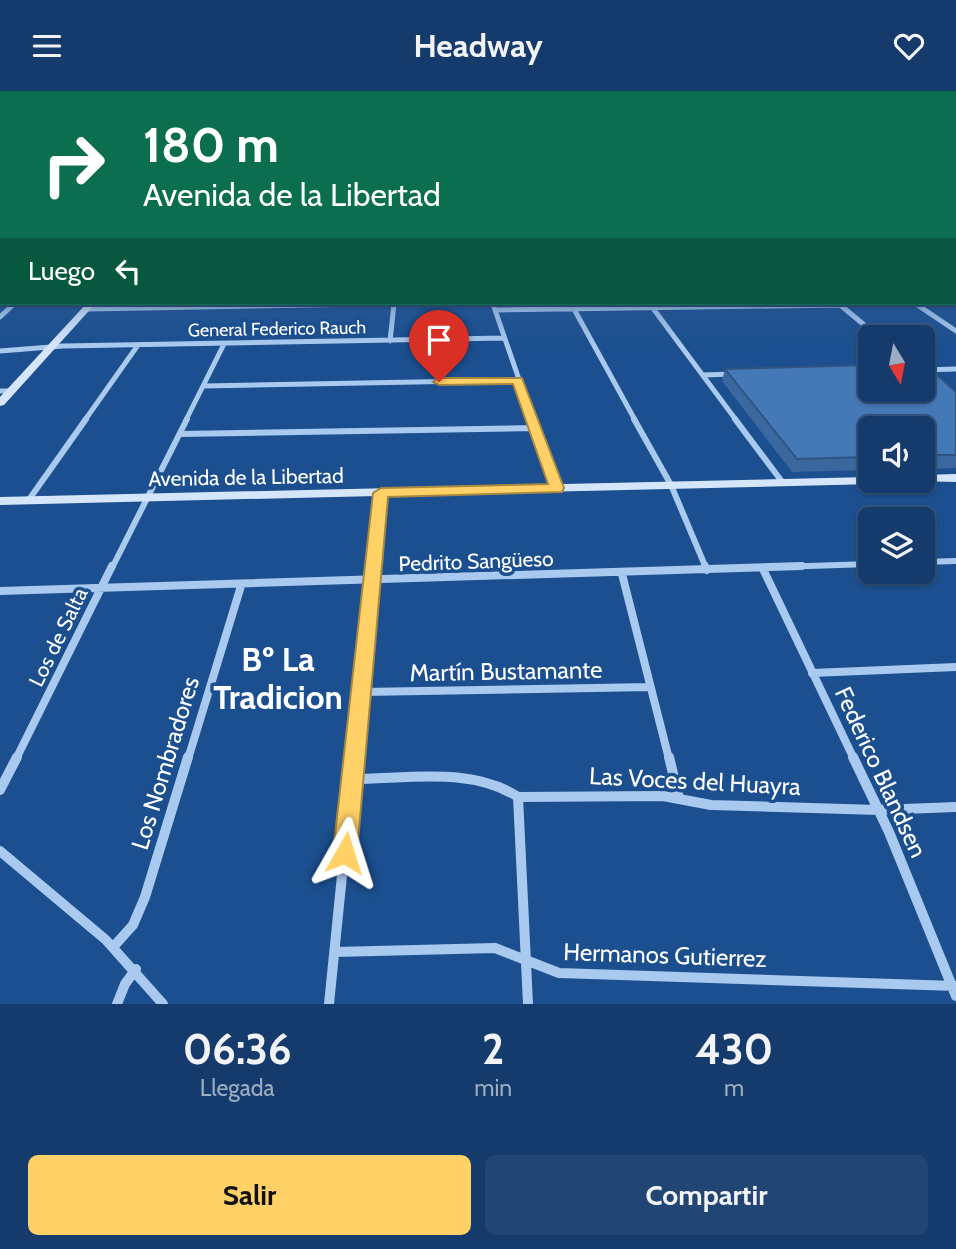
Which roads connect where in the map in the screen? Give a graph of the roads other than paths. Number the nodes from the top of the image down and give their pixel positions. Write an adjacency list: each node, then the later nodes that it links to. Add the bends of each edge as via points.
1 (14, 305): 11 (street)
2 (191, 305): 7 (street)
3 (394, 305): 15 (street)
4 (776, 305): 9 (street)
5 (839, 305): 12 (street)
6 (917, 305): 13 (street)
7 (89, 306): 18 (main road)
8 (494, 306): 10 (street); 14 (street)
9 (652, 307): 10 (street); 23 (street)
10 (574, 309): 34 (street)
11 (0, 317)
12 (864, 325)
13 (956, 331)
14 (504, 338): 15 (street, General Federico Rauch); 24 (street)
15 (390, 341): 16 (street, General Federico Rauch)
16 (224, 344): 17 (street, General Federico Rauch); 25 (street, Los de Salta)
17 (138, 345): 18 (street, General Federico Rauch); 39 (street)
18 (51, 348): 19 (street, General Federico Rauch); 26 (main road)
19 (0, 351)
20 (956, 369): 21 (street)
21 (935, 370)
22 (744, 374): 23 (street)
23 (703, 375): 33 (street)
24 (518, 380): 25 (street); 28 (street)
25 (204, 386): 29 (street, Los de Salta)
26 (6, 391): 27 (main road)
27 (0, 403)
28 (535, 428): 29 (street); 35 (street)
29 (180, 434): 37 (street, Los de Salta)
30 (956, 478): 31 (main road)
31 (935, 479)
32 (858, 481): 33 (main road, Avenida de la Libertad)
33 (783, 483): 34 (main road, Avenida de la Libertad)
34 (671, 485): 35 (main road, Avenida de la Libertad); 44 (street)
35 (557, 488): 36 (main road, Avenida de la Libertad)
36 (381, 493): 37 (main road, Avenida de la Libertad); 46 (street)
37 (146, 498): 39 (main road, Avenida de la Libertad); 48 (street, Los de Salta)
38 (0, 501): 39 (main road, Avenida de la Libertad)
39 (28, 501)
40 (956, 561): 41 (street)
41 (935, 562)
42 (858, 565): 43 (street, Pedrito Sangüeso)
43 (763, 569): 44 (street, Pedrito Sangüeso); 51 (street, Federico Blandsen)
44 (707, 570): 45 (street, Pedrito Sangüeso)
45 (622, 573): 46 (street, Pedrito Sangüeso); 52 (street)
46 (373, 582): 47 (street, Pedrito Sangüeso); 53 (street)
47 (241, 586): 48 (street, Pedrito Sangüeso); 61 (street, Los Nombradores, via 145,897 133,925)
48 (101, 588): 49 (street, Pedrito Sangüeso); 55 (street, Los de Salta)
49 (0, 591)
50 (956, 667): 51 (street)
51 (811, 673): 59 (street, Federico Blandsen)
52 (650, 687): 53 (street, Martín Bustamante); 57 (street)
53 (363, 692): 54 (street)
54 (352, 779): 56 (street, Las Voces del Huayra, via 476,778); 62 (street)
55 (0, 790)
56 (519, 797): 57 (street, Las Voces del Huayra); 63 (street)
57 (679, 798): 59 (street, Las Voces del Huayra, via 711,804)
58 (956, 807): 59 (street, Las Voces del Huayra)
59 (878, 810): 65 (street, Federico Blandsen)
60 (0, 851): 61 (street)
61 (115, 945): 64 (street)
62 (335, 952): 63 (street, Hermanos Gutierrez, via 495,948); 68 (street)
63 (526, 960): 65 (street, Hermanos Gutierrez, via 559,974); 69 (street)
64 (136, 969): 66 (street); 67 (street)
65 (955, 989)
66 (117, 1004)
67 (163, 1004)
68 (329, 1004)
69 (528, 1004)

